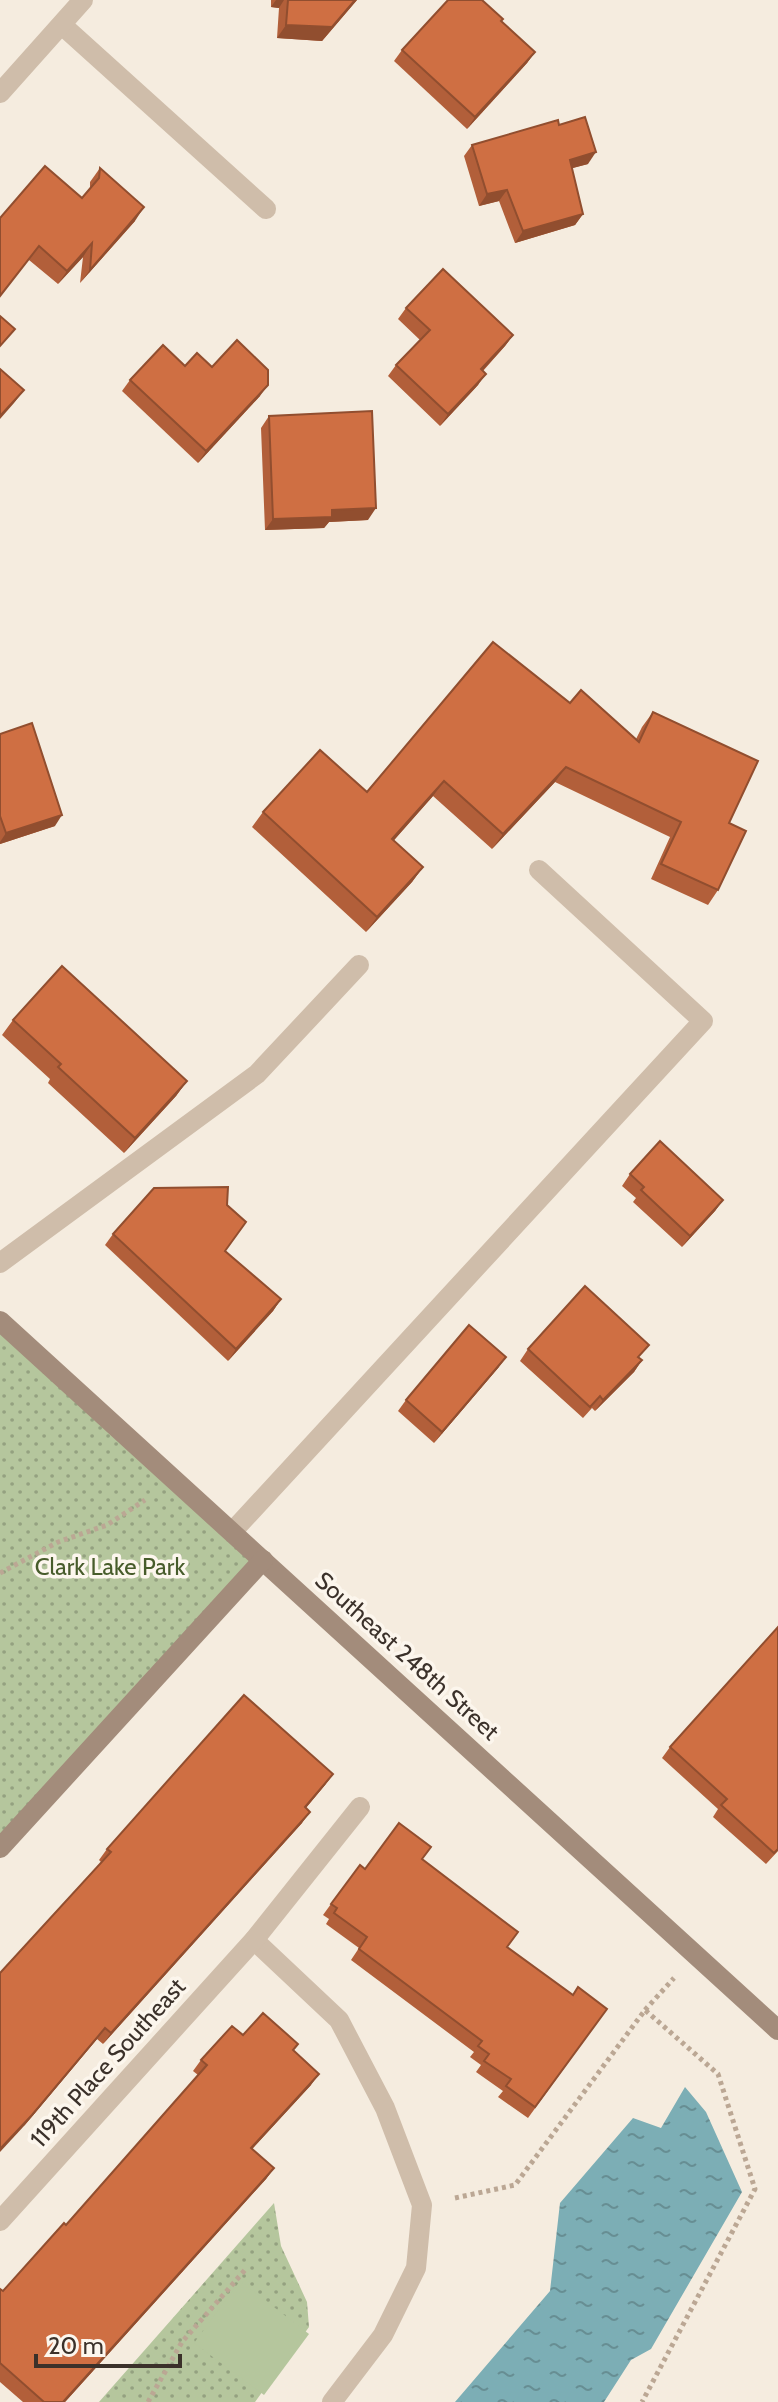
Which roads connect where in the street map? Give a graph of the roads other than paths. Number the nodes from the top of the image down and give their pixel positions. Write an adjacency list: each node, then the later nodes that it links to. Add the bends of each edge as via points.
1 (83, 0): 2 (street)
2 (62, 25): 3 (street); 4 (street)
3 (0, 93)
4 (266, 209)
5 (539, 870): 9 (street, via 703,1021)
6 (359, 965): 7 (street, via 257,1074)
7 (0, 1263)
8 (0, 1321): 9 (street, Southeast 248th Street)
9 (232, 1532): 10 (street, Southeast 248th Street)
10 (263, 1560): 12 (street); 14 (street, Southeast 248th Street)
11 (360, 1807): 13 (street, 119th Place Southeast)
12 (0, 1848)
13 (254, 1940): 15 (street, 119th Place Southeast); 16 (street, via 339,2020 385,2108 422,2205 416,2268 383,2335)
14 (778, 2030)
15 (0, 2221)
16 (332, 2402)

